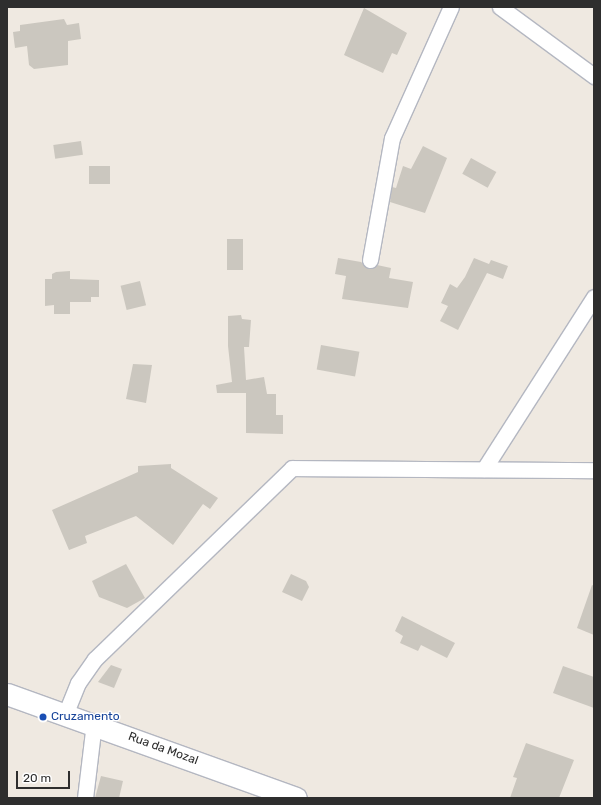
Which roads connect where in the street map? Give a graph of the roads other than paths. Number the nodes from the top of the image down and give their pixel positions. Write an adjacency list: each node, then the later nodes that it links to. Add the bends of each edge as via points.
1 (451, 7): 4 (street, via 392,138)
2 (500, 7): 3 (street)
3 (594, 76)
4 (370, 260)
5 (594, 297): 6 (street)
6 (484, 469): 7 (street); 9 (street, via 292,468 94,659 78,683)
7 (594, 470)
8 (7, 694): 9 (main road, Rua da Mozal)
9 (65, 715): 10 (main road, Rua da Mozal)
10 (94, 723): 11 (street); 12 (main road, Rua da Mozal)
11 (85, 798)
12 (296, 798)

